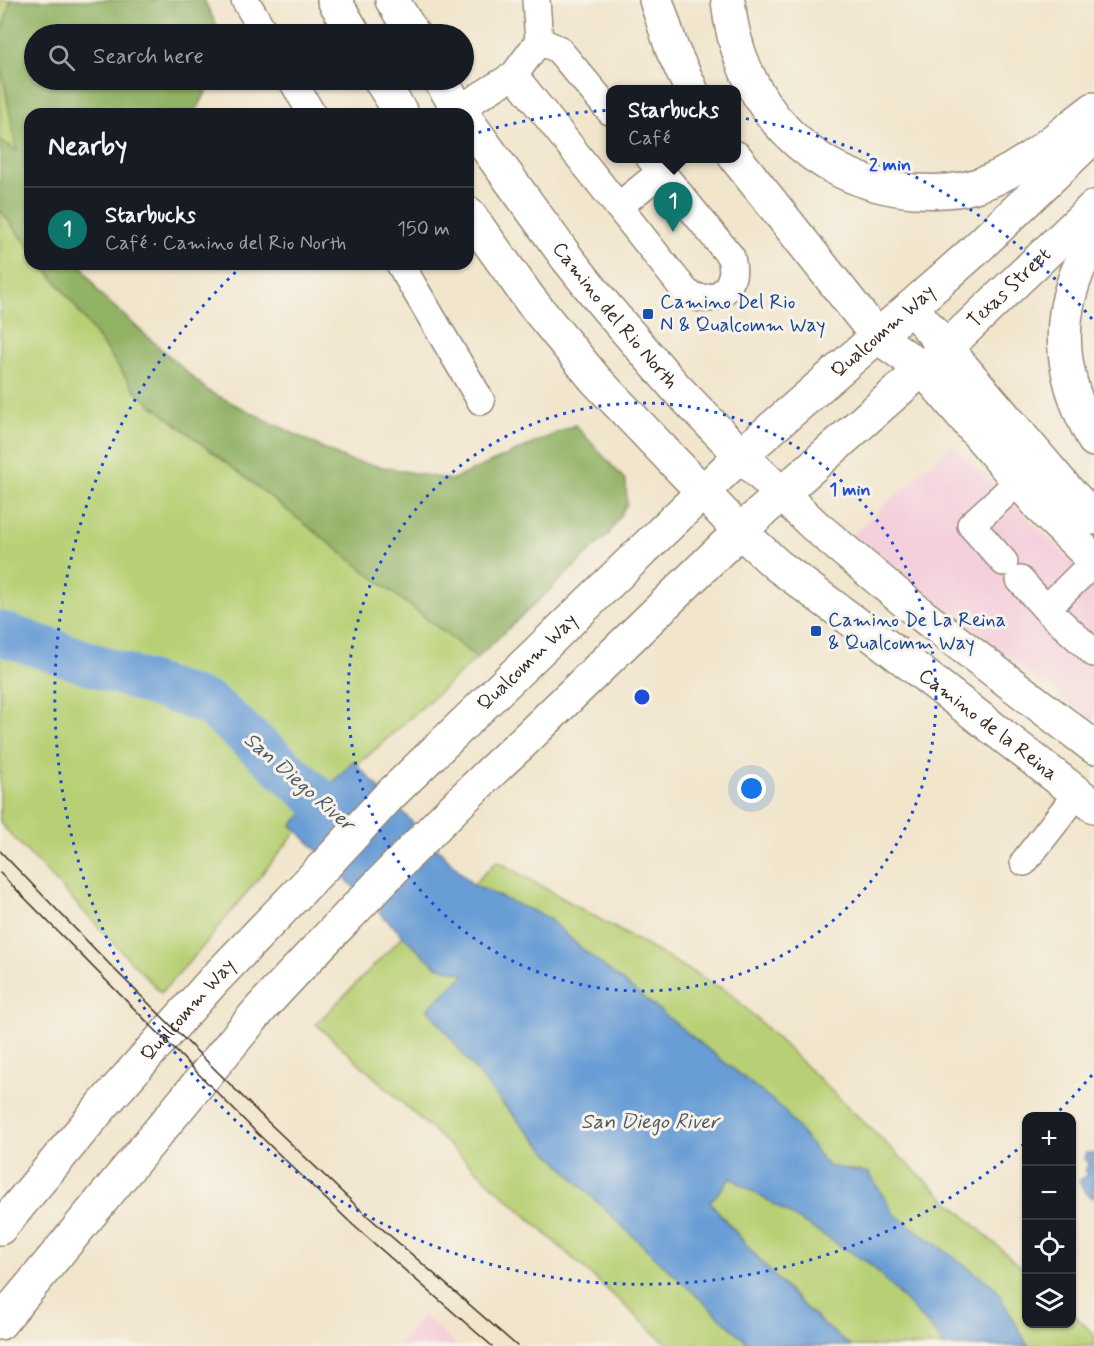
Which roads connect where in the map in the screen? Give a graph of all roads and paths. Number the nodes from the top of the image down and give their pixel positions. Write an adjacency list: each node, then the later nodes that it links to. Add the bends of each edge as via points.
1 (245, 0): 7 (lane)
2 (334, 0): 8 (main road)
3 (392, 0): 9 (main road)
4 (536, 0): 10 (lane)
5 (656, 0): 12 (main road)
6 (728, 0): 21 (main road, via 732,30 743,63 770,112 813,156 865,182 920,191 961,190 979,185 1032,156)
7 (259, 24)
8 (348, 24)
9 (406, 24)
10 (539, 41): 11 (lane); 16 (lane, via 558,49)
11 (514, 75): 20 (lane); 26 (lane)
12 (689, 85)
13 (298, 90): 17 (lane)
14 (386, 90): 18 (main road)
15 (447, 90): 19 (main road, Camino del Rio North)
16 (606, 106)
17 (308, 108)
18 (398, 108)
19 (458, 108)
20 (472, 108)
21 (1094, 109)
22 (474, 130): 36 (main road, Camino del Rio North, via 600,300)
23 (1094, 136): 31 (main road, Qualcomm Way)
24 (740, 163): 32 (main road)
25 (655, 165): 26 (lane); 26 (lane, via 731,257 732,277 723,292 706,300 686,292)
26 (619, 206)
27 (1094, 207): 33 (main road, Texas Street)
28 (474, 222): 38 (main road, via 567,346)
29 (1094, 239): 35 (main road, via 1070,292 1065,356 1074,398)
30 (404, 270): 34 (lane)
31 (911, 308): 32 (main road, Qualcomm Way); 33 (main road)
32 (877, 336): 33 (main road); 36 (main road, Qualcomm Way)
33 (934, 358): 37 (main road); 39 (main road); 40 (main road)
34 (481, 401)
35 (1094, 440)
36 (741, 455): 38 (main road, Qualcomm Way); 39 (main road, Camino del Rio North)
37 (1019, 482): 42 (main road); 43 (lane, via 971,525)
38 (701, 492): 41 (main road); 48 (main road, Qualcomm Way, via 387,798 214,980)
39 (780, 493): 41 (main road); 45 (main road, via 928,620)
40 (1094, 518)
41 (740, 531): 46 (main road, Camino de la Reina, via 777,565); 49 (main road, via 487,774 285,981)
42 (1094, 561): 43 (lane)
43 (1046, 609): 44 (lane)
44 (1094, 653)
45 (1094, 747)
46 (1086, 800): 47 (lane)
47 (1024, 862)
48 (0, 1228)
49 (0, 1323)

